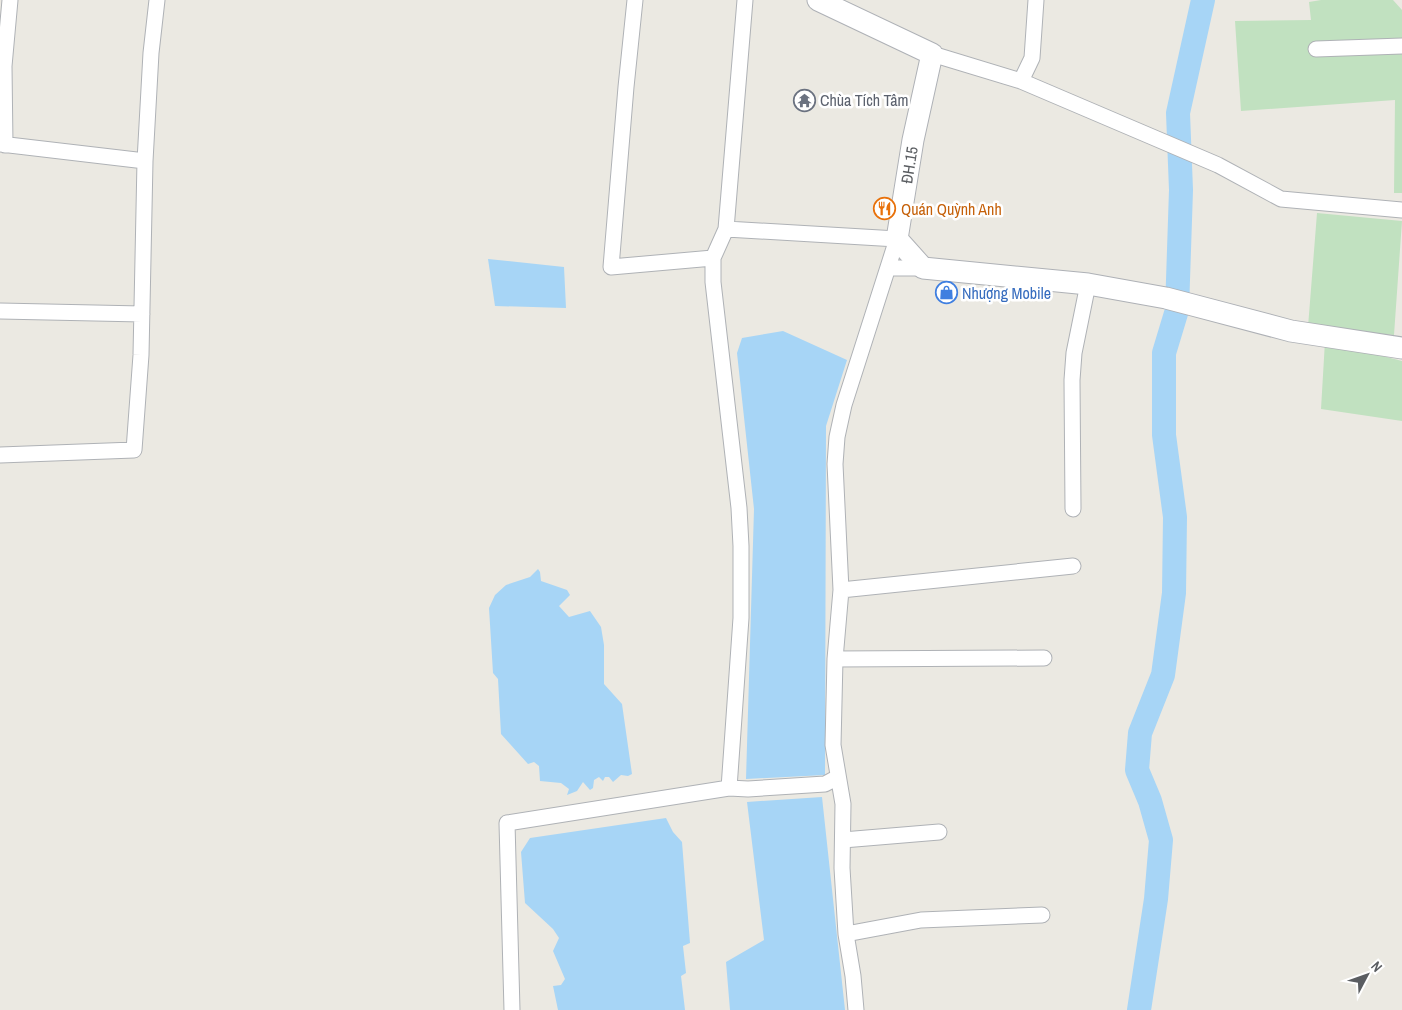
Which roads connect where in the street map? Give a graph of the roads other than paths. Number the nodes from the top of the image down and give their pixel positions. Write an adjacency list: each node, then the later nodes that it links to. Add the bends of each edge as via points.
1 (10, 0): 11 (street, via 4,66)
2 (156, 0): 12 (street)
3 (635, 0): 16 (street, via 611,268)
4 (745, 0): 14 (street)
5 (818, 0): 9 (main road)
6 (1036, 0): 10 (street, via 1032,58)
7 (1402, 46): 8 (street)
8 (1316, 50)
9 (932, 54): 10 (street); 15 (main road, ĐH.15 / ĐH.15, via 913,140)
10 (1021, 81): 13 (street, via 1218,165 1281,199)
11 (3, 144): 12 (street)
12 (145, 161): 21 (street)
13 (1402, 210)
14 (726, 229): 15 (street); 16 (street)
15 (897, 239): 17 (street); 18 (main road)
16 (713, 258): 30 (street, via 714,301 741,546 741,618)
17 (888, 268): 18 (street); 26 (street, via 844,405 837,437 835,464)
18 (924, 268): 19 (main road)
19 (1088, 284): 22 (main road, via 1166,298 1291,331); 24 (street, via 1072,380)
20 (0, 311): 21 (street)
21 (142, 314): 23 (street, via 134,450)
22 (1402, 348)
23 (0, 455)
24 (1074, 509)
25 (1073, 566): 26 (street)
26 (841, 590): 28 (street)
27 (1044, 658): 28 (street)
28 (834, 659): 29 (street, via 833,745)
29 (838, 778): 30 (street, via 824,784); 32 (street, via 843,804)
30 (729, 788): 35 (street, via 507,823)
31 (939, 832): 32 (street)
32 (843, 840): 34 (street)
33 (1042, 915): 34 (street, via 930,919)
34 (846, 934): 36 (street)
35 (512, 1010)
36 (856, 1010)

